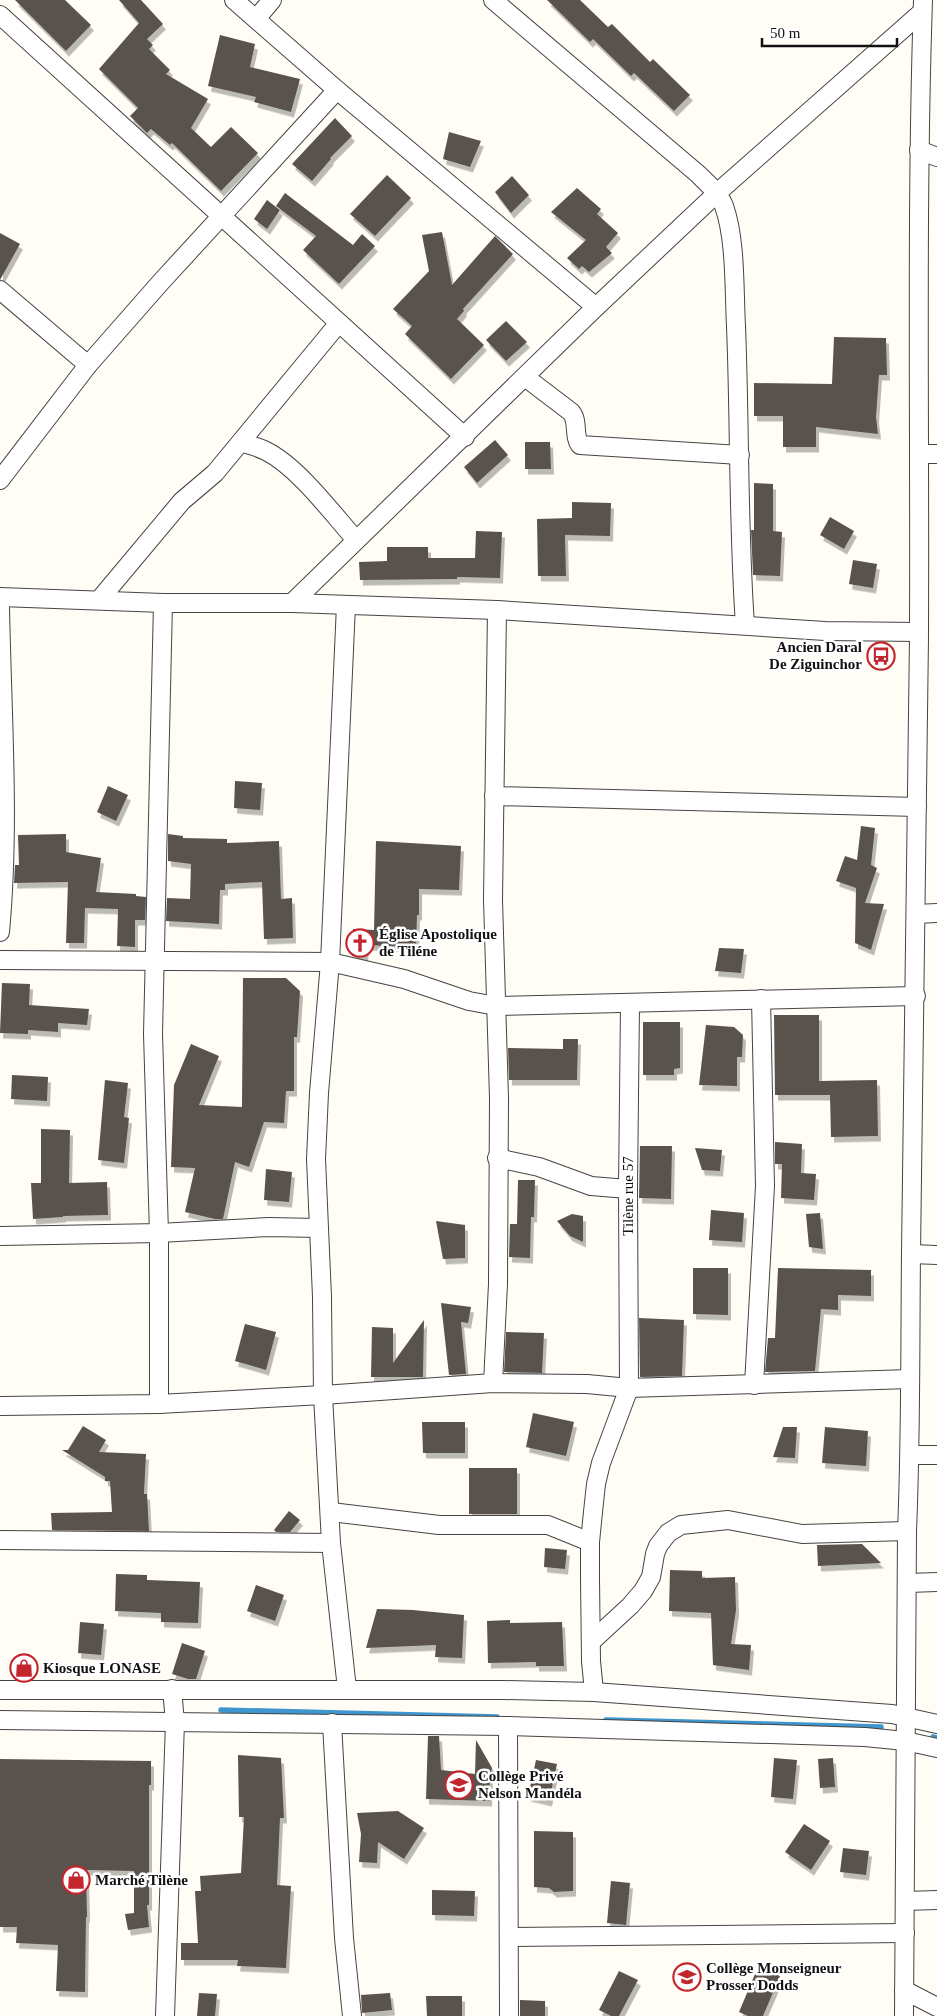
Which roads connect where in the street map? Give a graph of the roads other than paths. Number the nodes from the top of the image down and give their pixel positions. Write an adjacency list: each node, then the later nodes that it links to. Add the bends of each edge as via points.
1 (234, 0): 7 (street)
2 (272, 0): 7 (street)
3 (493, 0): 4 (street)
4 (511, 6): 11 (street)
5 (922, 6): 9 (street); 11 (street)
6 (0, 15): 12 (street)
7 (256, 19): 8 (street)
8 (337, 90): 12 (street); 14 (street)
9 (919, 150): 10 (street); 20 (street)
10 (937, 157)
11 (717, 193): 14 (street); 22 (street, via 723,205 730,239)
12 (220, 217): 15 (street); 16 (street)
13 (0, 290): 16 (street)
14 (596, 307): 17 (street)
15 (338, 324): 18 (street); 19 (street)
16 (88, 365): 23 (street)
17 (525, 377): 18 (street); 22 (street, via 571,412 576,420 580,445)
18 (465, 437): 24 (street)
19 (240, 442): 24 (street, via 267,452 280,461); 26 (street, via 215,473 182,501)
20 (919, 454): 21 (street); 33 (street)
21 (937, 454)
22 (740, 455): 32 (street)
23 (0, 480)
24 (356, 540): 28 (street)
25 (0, 598): 26 (street)
26 (100, 599): 27 (street)
27 (162, 603): 28 (street); 40 (street)
28 (292, 603): 29 (street)
29 (346, 605): 31 (street); 41 (street)
30 (0, 607): 38 (street, via 5,779)
31 (497, 610): 32 (street); 34 (street)
32 (745, 625): 33 (street, via 825,631)
33 (919, 632): 35 (street)
34 (494, 796): 35 (street); 45 (street)
35 (917, 807): 37 (street)
36 (937, 913): 37 (street)
37 (916, 914): 42 (street)
38 (0, 932)
39 (0, 960): 40 (street)
40 (156, 962): 41 (street); 49 (street, via 154,1034)
41 (330, 962): 45 (street, via 404,979 469,1001); 48 (street, via 316,1159)
42 (916, 996): 43 (street); 51 (street)
43 (761, 999): 44 (street); 55 (street, via 765,1186)
44 (630, 1004): 45 (street); 47 (street, Tilène rue 57)
45 (496, 1006): 46 (street)
46 (497, 1158): 47 (street, via 539,1167 591,1186); 54 (street, via 498,1284)
47 (628, 1189): 56 (street, Tilène rue 57)
48 (318, 1228): 49 (street, via 269,1227); 57 (street)
49 (159, 1233): 50 (street); 58 (street)
50 (0, 1236)
51 (911, 1254): 52 (street); 53 (street)
52 (937, 1255)
53 (910, 1379): 55 (street); 60 (street)
54 (493, 1383): 56 (street); 57 (street)
55 (754, 1385): 56 (street)
56 (629, 1388): 65 (street, via 601,1463)
57 (323, 1395): 58 (street); 62 (street)
58 (159, 1404): 59 (street)
59 (0, 1406)
60 (910, 1455): 61 (street); 63 (street)
61 (937, 1455)
62 (331, 1512): 65 (street, via 439,1525 548,1525); 66 (street)
63 (908, 1531): 68 (street); 69 (street, via 802,1534 728,1520 681,1525 668,1533 658,1546 651,1577 643,1592)
64 (0, 1540): 66 (street)
65 (590, 1542): 69 (street)
66 (331, 1543): 71 (street)
67 (937, 1582): 68 (street)
68 (908, 1583): 74 (street)
69 (592, 1641): 73 (street)
70 (172, 1689): 71 (street); 72 (street); 76 (street)
71 (347, 1689): 73 (street)
72 (0, 1690)
73 (594, 1692): 74 (street)
74 (906, 1716): 78 (street); 80 (street)
75 (0, 1720): 76 (street)
76 (175, 1722): 77 (street); 88 (street)
77 (332, 1723): 79 (street); 89 (street, via 344,1938)
78 (937, 1724)
79 (508, 1726): 80 (street); 85 (street)
80 (905, 1741): 81 (street); 83 (street)
81 (937, 1748)
82 (937, 1900): 83 (street)
83 (905, 1901): 84 (street)
84 (905, 1933): 85 (street); 86 (street)
85 (510, 1937): 90 (street)
86 (904, 1990): 87 (street); 91 (street)
87 (937, 2007)
88 (165, 2016)
89 (352, 2016)
90 (509, 2016)
91 (904, 2016)

